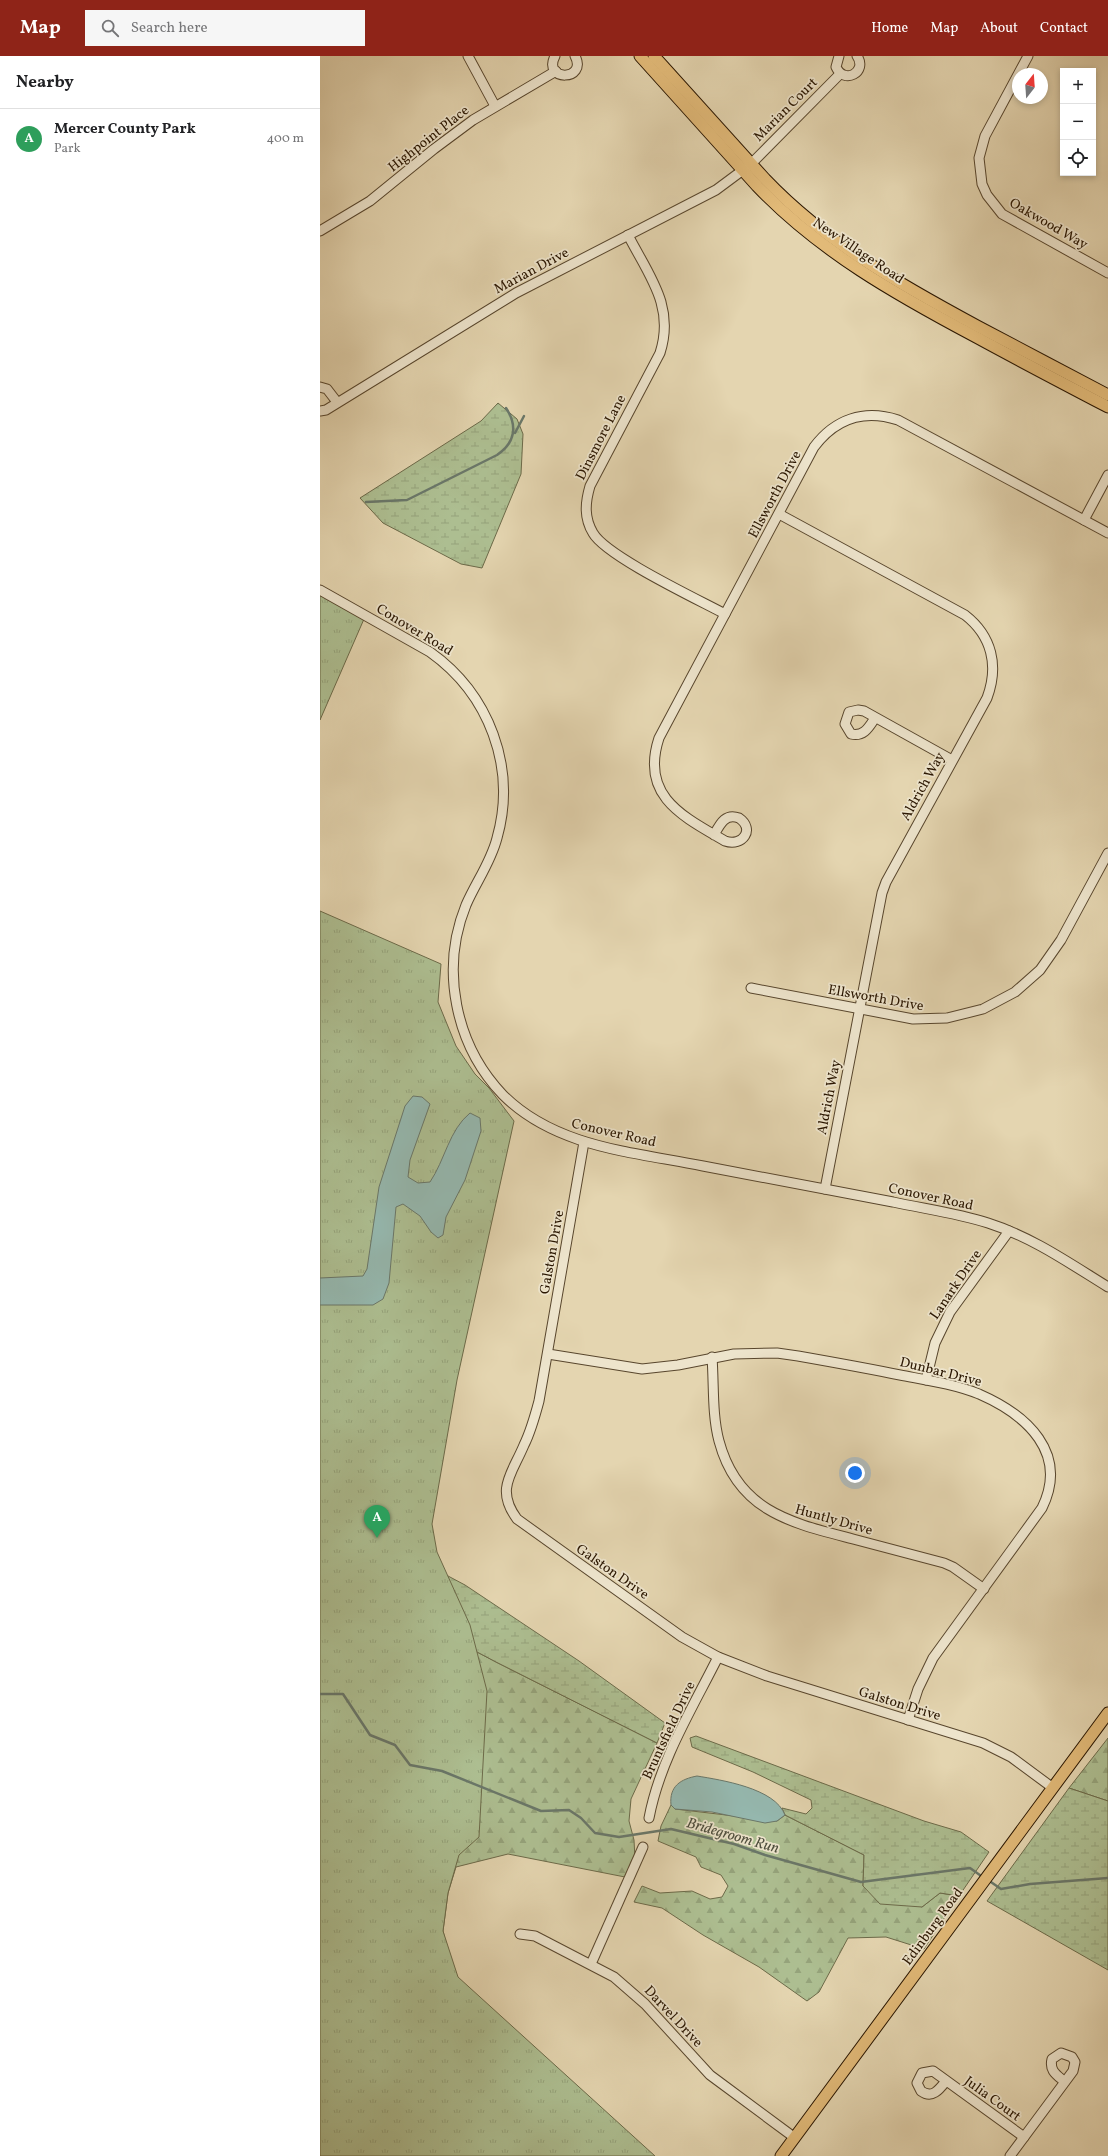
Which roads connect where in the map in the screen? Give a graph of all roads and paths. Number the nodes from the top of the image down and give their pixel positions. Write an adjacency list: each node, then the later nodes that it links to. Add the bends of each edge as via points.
1 (468, 56): 11 (street)
2 (555, 56): 9 (street, via 553,65)
3 (575, 56): 9 (street, via 577,64 574,72 566,76)
4 (640, 56): 12 (main road, New Village Road)
5 (654, 56): 12 (main road, New Village Road)
6 (839, 56): 10 (street, via 836,63)
7 (857, 56): 10 (street, via 860,66 857,73 851,76)
8 (1028, 56): 15 (street, Oakwood Way, via 984,136 979,158 982,184 994,206 1007,218)
9 (556, 71): 11 (street, Highpoint Place)
10 (840, 74): 12 (street, Marian Court)
11 (495, 106): 13 (street, Highpoint Place, via 434,149 370,201)
12 (747, 168): 14 (street, Marian Drive, via 704,196); 17 (main road, New Village Road, via 812,224 883,274); 19 (main road, New Village Road, via 776,206 806,232 857,269 924,309)
13 (320, 231)
14 (628, 235): 18 (street, Marian Drive, via 516,293); 26 (street, Dinsmore Lane, via 660,296 665,317 664,340 660,353 590,486 586,515 594,534 610,551)
15 (1108, 273)
16 (320, 387): 18 (street, via 327,389)
17 (1108, 395)
18 (337, 402): 20 (street, Marian Drive)
19 (1108, 407)
20 (320, 411)
21 (1108, 475): 23 (street)
22 (778, 514): 23 (street, Ellsworth Drive, via 822,437 842,422 864,415 875,415 898,420); 26 (street, Ellsworth Drive); 28 (street, Aldrich Way, via 965,614 981,630 991,650 991,686)
23 (1084, 520): 24 (street, Ellsworth Drive)
24 (1108, 532)
25 (320, 590): 33 (street, Conover Road, via 445,662 468,686 485,714 500,760 502,819 492,854 467,904 456,938 453,976 458,1015 472,1051 504,1095 530,1117)
26 (725, 614): 29 (street, Ellsworth Drive, via 659,738 654,761 658,784 669,805 687,819)
27 (875, 718): 28 (street)
28 (952, 760): 32 (street, Aldrich Way, via 886,882)
29 (714, 834)
30 (1108, 853): 32 (street, Ellsworth Drive, via 1052,955 1040,970 1015,992 983,1010 947,1018 913,1019)
31 (751, 988): 32 (street, Ellsworth Drive)
32 (859, 1009): 34 (street, Aldrich Way)
33 (584, 1142): 34 (street, Conover Road); 37 (street, Galston Drive)
34 (825, 1189): 35 (street, Conover Road, via 968,1218)
35 (1009, 1231): 36 (street, Conover Road, via 1052,1253); 39 (street, Lanark Drive, via 950,1312 935,1344)
36 (1108, 1287)
37 (548, 1354): 38 (street, Dunbar Drive, via 642,1369 678,1365); 41 (street, Galston Drive, via 533,1424 506,1484 511,1511 520,1522 669,1627)
38 (712, 1357): 39 (street, Dunbar Drive, via 777,1353); 40 (street, Huntly Drive, via 719,1441 738,1481 758,1502 769,1511 798,1524 944,1563)
39 (926, 1380): 40 (street, Dunbar Drive, via 962,1388 998,1404 1014,1414 1036,1434 1048,1454 1051,1476 1047,1498)
40 (984, 1589): 43 (street, Dunbar Drive, via 933,1658)
41 (718, 1657): 43 (street, Galston Drive, via 767,1676); 45 (street, Bruntsfield Drive, via 666,1760 658,1780)
42 (1108, 1713): 44 (main road, Edinburg Road)
43 (908, 1720): 44 (street, Galston Drive, via 997,1749)
44 (1053, 1788): 52 (main road, Edinburg Road)
45 (649, 1818)
46 (643, 1847): 48 (street)
47 (520, 1934): 48 (street, Darvel Drive, via 535,1936)
48 (591, 1964): 52 (street, Darvel Drive, via 630,1990 710,2075)
49 (946, 2081): 51 (street, Julia Court)
50 (1065, 2082): 51 (street)
51 (1024, 2137): 54 (street)
52 (795, 2138): 53 (main road, Edinburg Road)
53 (781, 2156)
54 (1010, 2156)

